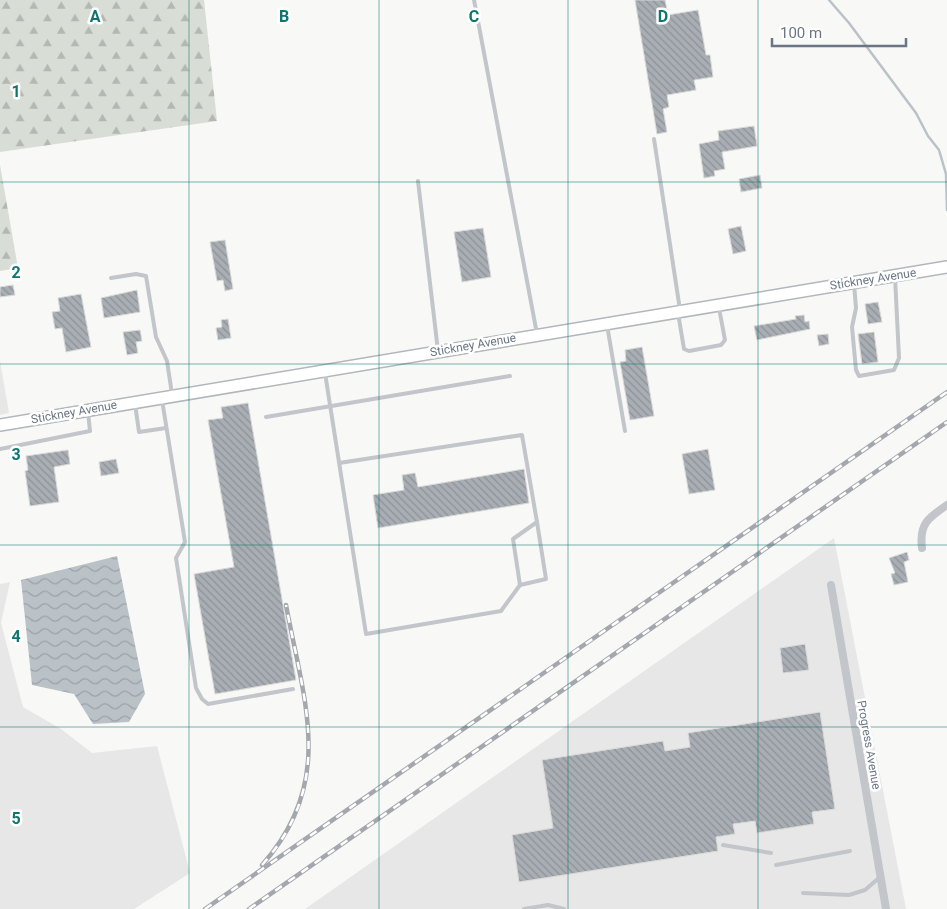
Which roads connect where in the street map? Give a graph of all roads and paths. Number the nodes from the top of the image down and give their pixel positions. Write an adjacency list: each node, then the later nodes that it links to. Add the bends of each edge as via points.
1 (474, 0): 11 (lane)
2 (654, 139): 9 (lane)
3 (418, 181): 12 (lane)
4 (942, 267): 5 (street, Stickney Avenue)
5 (895, 275): 7 (street, Stickney Avenue); 7 (lane, via 899,358 894,370 859,376 852,327 856,308)
6 (111, 278): 15 (lane, via 136,274 146,276 156,337 167,361)
7 (853, 282): 8 (street, Stickney Avenue)
8 (718, 304): 9 (street, Stickney Avenue); 9 (lane, via 725,340 721,345 689,351 684,349)
9 (679, 310): 10 (street, Stickney Avenue)
10 (607, 323): 11 (street, Stickney Avenue); 22 (lane)
11 (537, 334): 12 (street, Stickney Avenue)
12 (438, 351): 13 (street, Stickney Avenue)
13 (324, 370): 15 (street, Stickney Avenue); 17 (lane)
14 (510, 376): 17 (lane)
15 (167, 397): 16 (street, Stickney Avenue); 21 (lane)
16 (135, 402): 18 (street, Stickney Avenue); 21 (lane, via 140,432)
17 (330, 405): 19 (lane); 24 (lane)
18 (88, 410): 20 (street, Stickney Avenue); 23 (lane, via 90,431)
19 (266, 416)
20 (0, 425)
21 (166, 428): 30 (lane, via 185,542 176,558 196,688 208,704)
22 (625, 431)
23 (0, 449)
24 (339, 463): 26 (lane, via 522,435); 28 (lane, via 366,634 500,611)
25 (947, 505): 27 (street, via 924,526)
26 (537, 522): 28 (lane, via 513,538); 28 (lane, via 546,579)
27 (922, 548)
28 (520, 585)
29 (832, 585): 35 (street, Progress Avenue)
30 (293, 689)
31 (723, 845): 33 (lane)
32 (850, 851): 34 (lane)
33 (771, 853)
34 (776, 866)
35 (880, 877): 36 (lane, via 865,890 848,895); 39 (street, Progress Avenue)
36 (802, 893)
37 (524, 909): 38 (lane, via 548,905)
38 (564, 909)
39 (886, 909)

